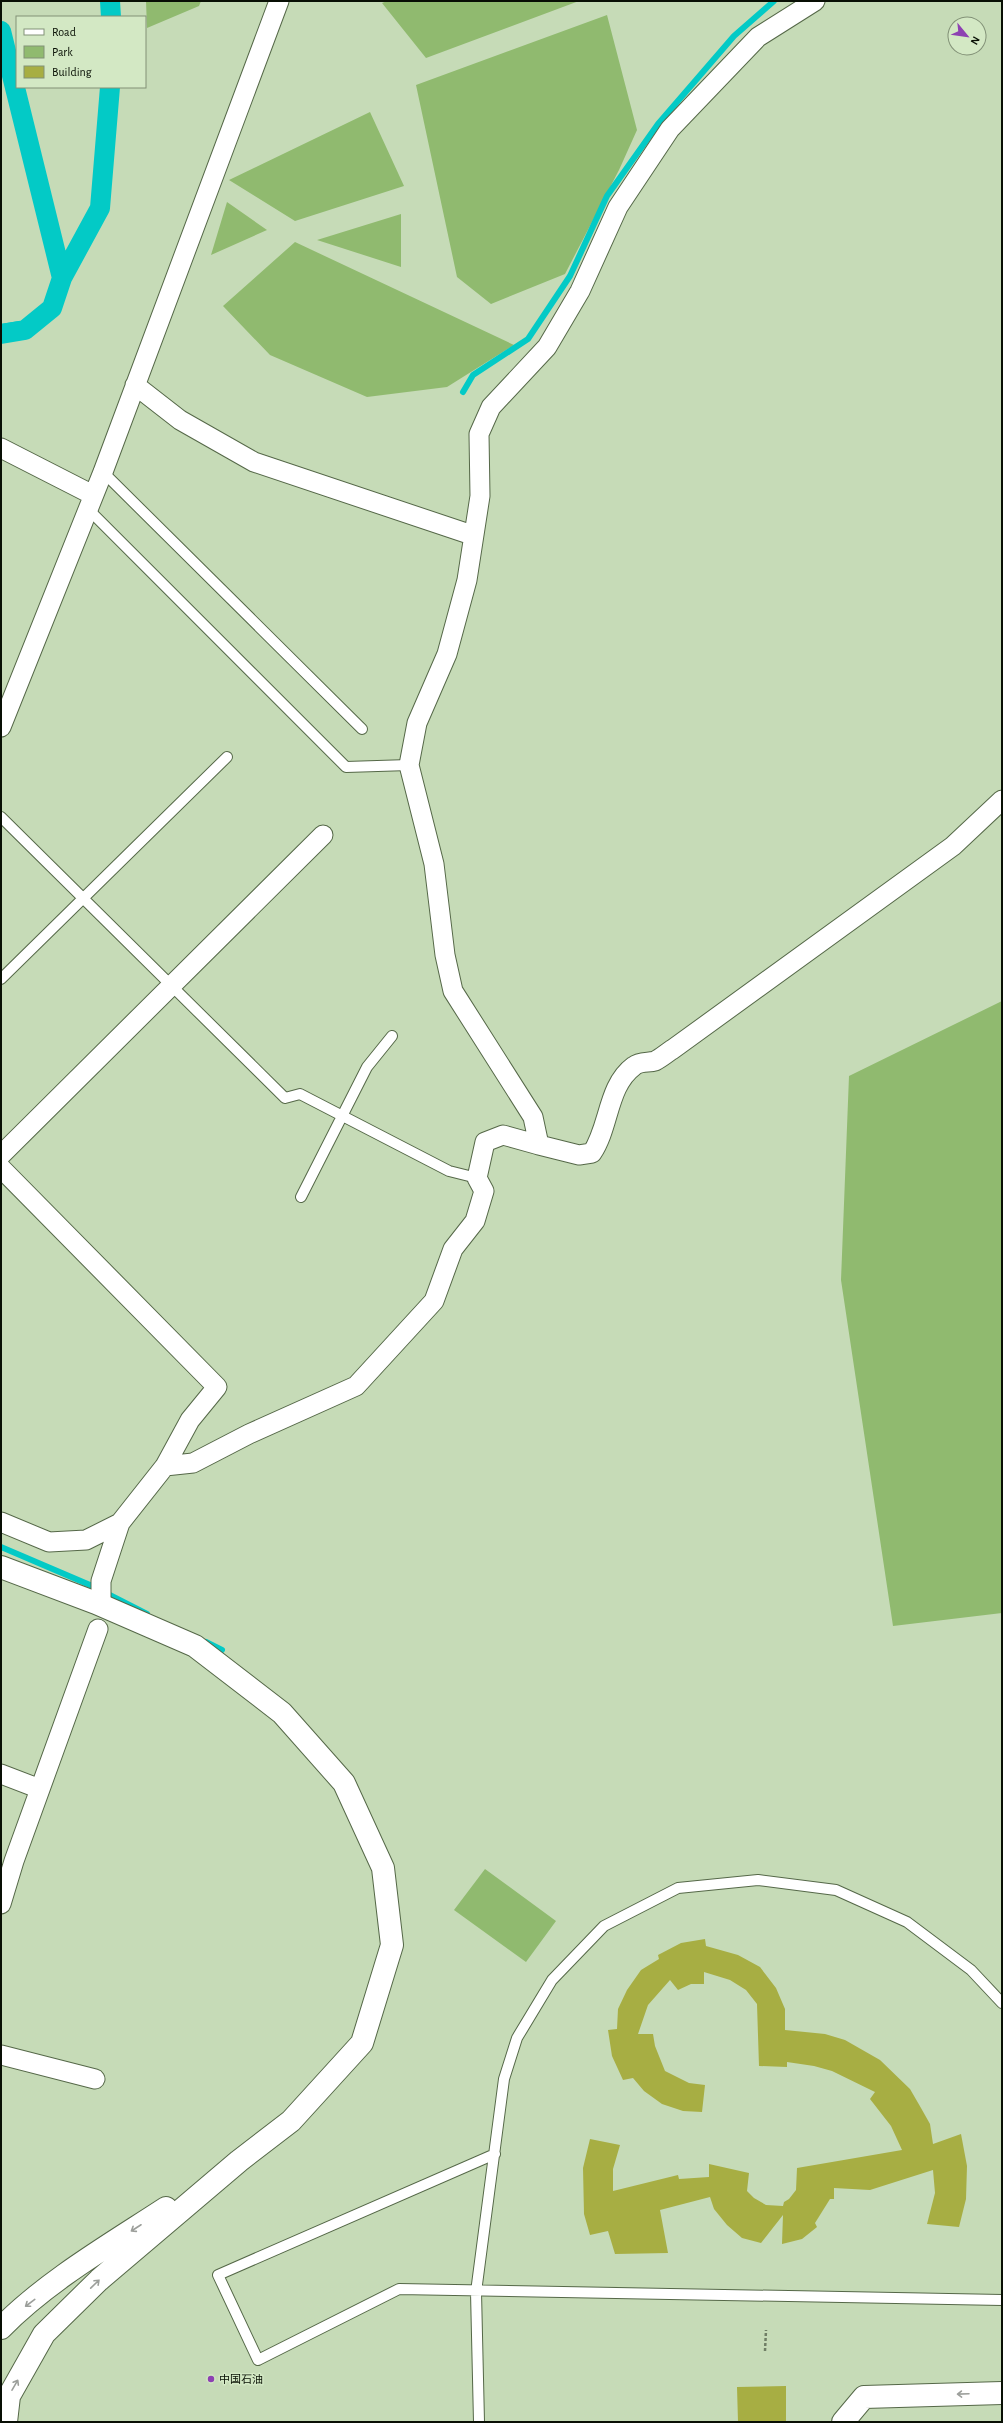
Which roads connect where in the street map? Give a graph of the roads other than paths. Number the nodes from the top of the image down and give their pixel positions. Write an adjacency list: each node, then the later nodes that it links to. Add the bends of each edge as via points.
1 (279, 1): 3 (street)
2 (815, 1): 7 (street, via 752,43 670,129 618,207 580,291 547,347 491,408 479,434 480,496)
3 (135, 385): 5 (street); 7 (street, via 180,420 254,462)
4 (1, 448): 6 (street)
5 (103, 472): 6 (street); 9 (lane)
6 (90, 502): 8 (street); 11 (lane, via 346,767)
7 (472, 535): 11 (street, via 467,580 447,654 417,724)
8 (1, 727)
9 (362, 728)
10 (227, 757): 15 (lane)
11 (409, 765): 20 (street, via 434,864 445,955 453,991 533,1118)
12 (1002, 800): 20 (street, via 953,846 673,1049 656,1061 635,1064 624,1075 614,1093 601,1140 592,1153 579,1156)
13 (1, 817): 15 (lane)
14 (323, 835): 17 (street)
15 (83, 898): 16 (lane); 17 (lane)
16 (1, 979)
17 (172, 985): 19 (lane, via 285,1098 300,1094); 21 (street)
18 (392, 1036): 19 (lane, via 367,1067)
19 (342, 1114): 23 (lane, via 449,1171); 24 (lane)
20 (539, 1145): 23 (street, via 503,1135 485,1142)
21 (1, 1155)
22 (1, 1168): 25 (street, via 217,1387 190,1420)
23 (477, 1178): 25 (street, via 484,1191 475,1221 453,1248 434,1301 356,1386 249,1434 193,1463)
24 (300, 1197)
25 (165, 1466): 27 (street)
26 (1, 1522): 27 (street, via 49,1542 86,1540)
27 (120, 1524): 29 (street)
28 (1, 1567): 38 (highway, via 96,1603 195,1646 282,1713 344,1783 383,1868 392,1945 362,2043 291,2121)
29 (101, 1590)
30 (98, 1629): 32 (street)
31 (1, 1774): 32 (street)
32 (40, 1789): 33 (street)
33 (1, 1904)
34 (1002, 2002): 37 (lane, via 970,1970 908,1922 836,1890 758,1880 678,1888 604,1926 552,1980 517,2038 504,2079)
35 (1, 2055): 36 (street)
36 (95, 2079)
37 (495, 2154): 39 (lane); 39 (lane, via 218,2275 258,2360 399,2289)
38 (239, 2161): 41 (highway, one-way to 41, via 88,2258 14,2314); 43 (highway, one-way to 38, via 9,2396 44,2334 99,2280)
39 (476, 2292): 40 (lane); 44 (lane)
40 (1002, 2300)
41 (1, 2328)
42 (1002, 2393): 45 (highway, one-way to 45, via 864,2397)
43 (6, 2422)
44 (479, 2422)
45 (843, 2422)

